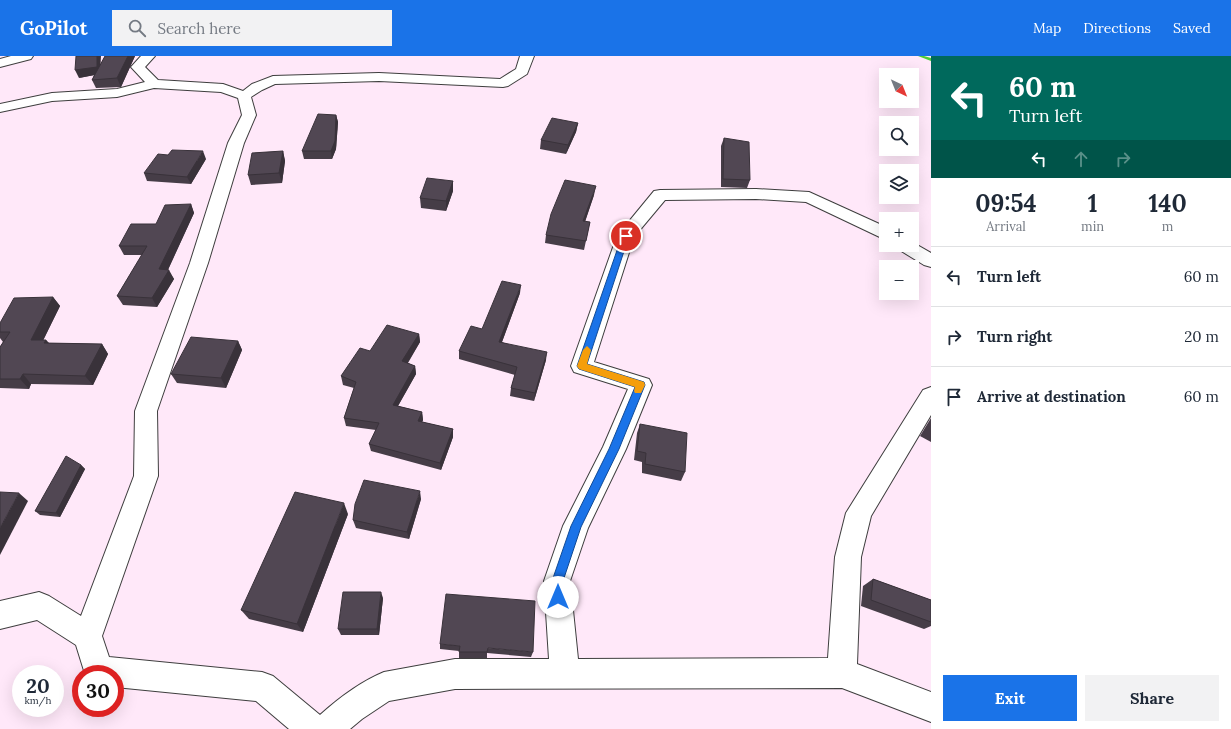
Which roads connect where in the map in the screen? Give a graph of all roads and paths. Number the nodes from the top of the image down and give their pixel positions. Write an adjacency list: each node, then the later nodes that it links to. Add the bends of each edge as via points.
1 (26, 56): 4 (street)
2 (148, 56): 5 (street, via 138,67)
3 (527, 56): 6 (street, via 522,71 503,83 379,77 274,80 257,86)
4 (0, 63)
5 (154, 84): 6 (street, via 223,88); 7 (street, via 117,93 52,97)
6 (244, 96): 13 (street, via 249,114 236,143 199,263 146,411 146,476)
7 (0, 108)
8 (879, 231): 15 (street, via 809,197 756,194 660,195 626,236 582,366 641,385 614,449 576,526 557,581)
9 (916, 252): 10 (street)
10 (931, 261)
11 (931, 396): 14 (street, via 860,513 848,557)
12 (0, 615): 13 (street, via 38,606)
13 (88, 636): 17 (street, via 98,671 262,686)
14 (842, 673): 15 (street); 16 (street)
15 (565, 674): 18 (street, via 455,674 384,686 351,708)
16 (931, 707)
17 (313, 729)
18 (327, 729)

